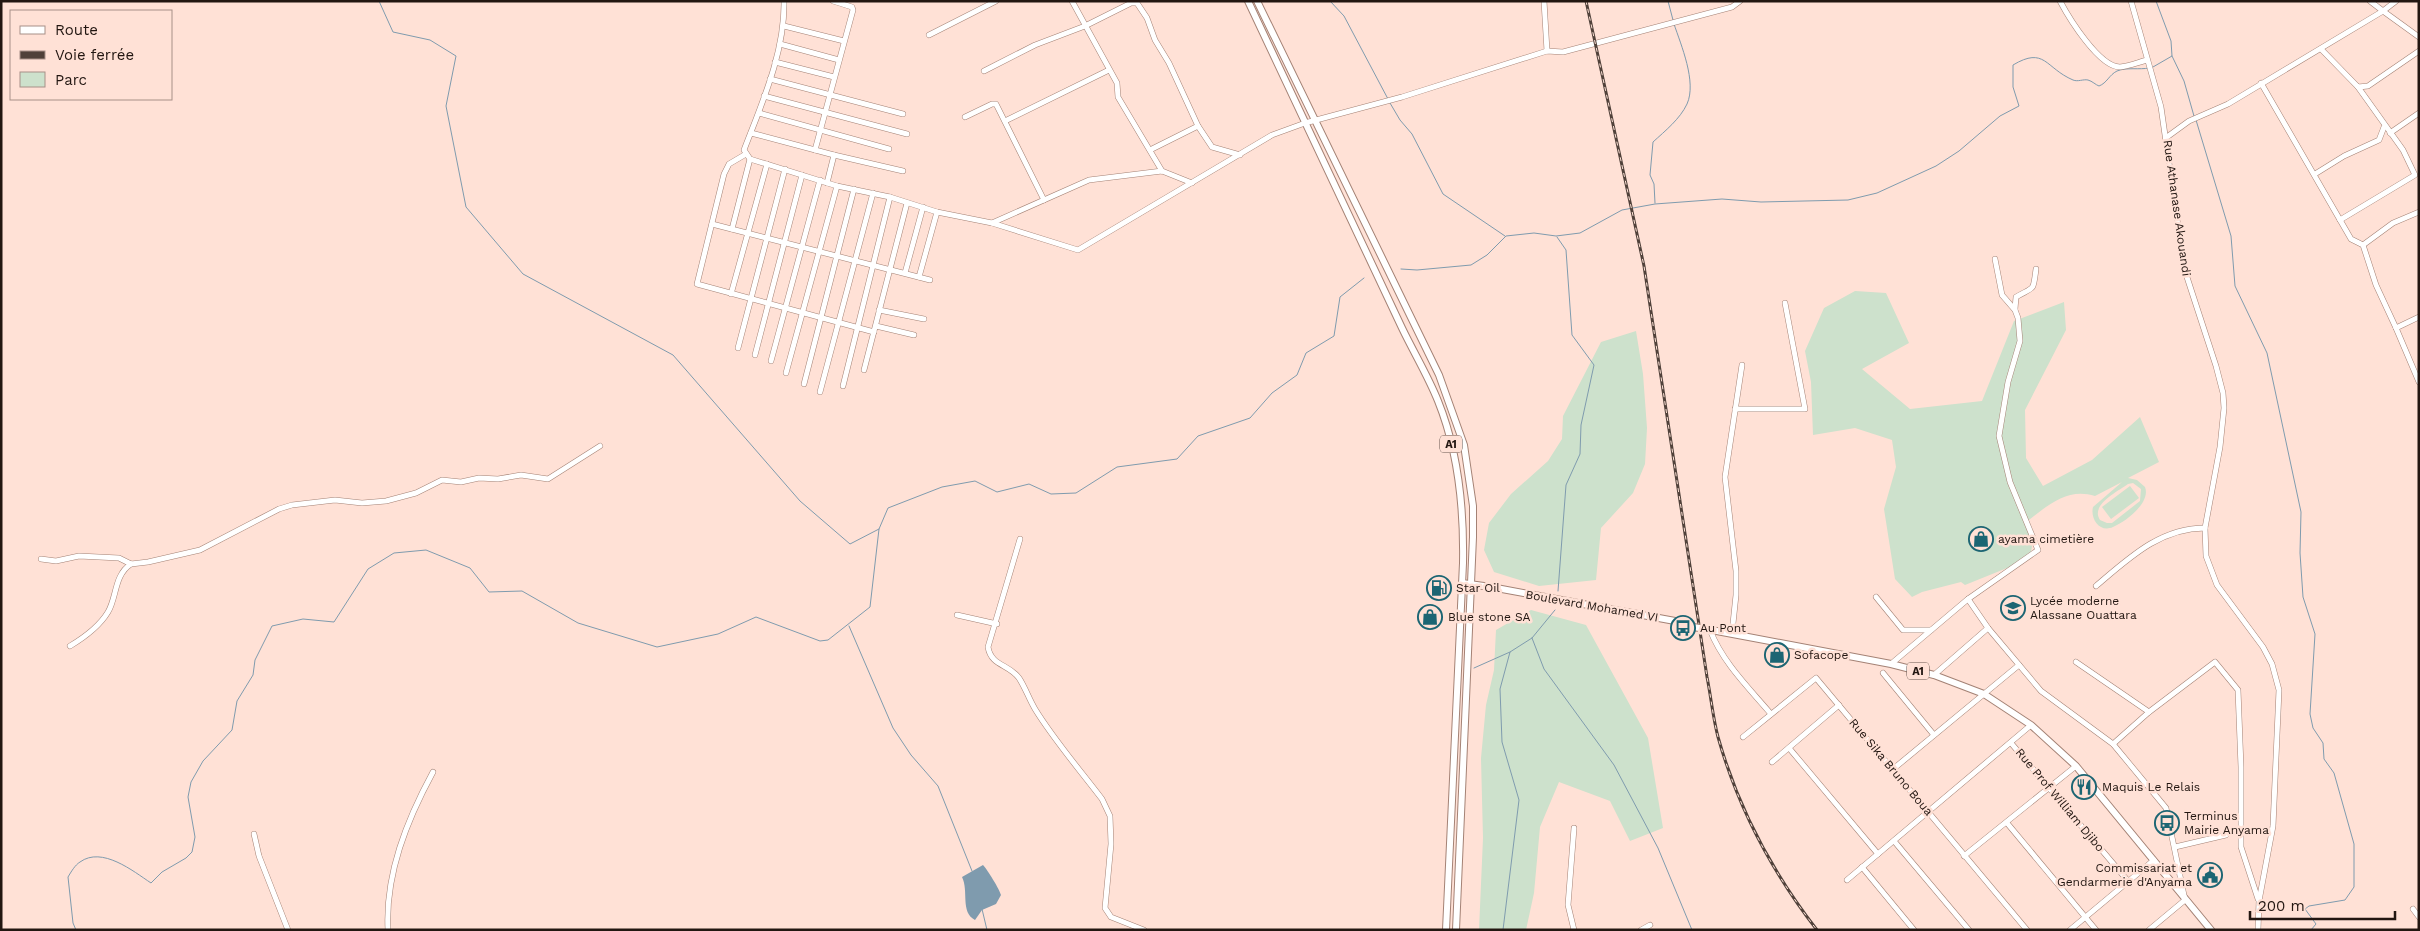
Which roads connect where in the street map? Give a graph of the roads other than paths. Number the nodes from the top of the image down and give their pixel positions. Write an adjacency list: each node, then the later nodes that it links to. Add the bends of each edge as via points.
1 (784, 1): 15 (street)
2 (833, 1): 19 (street, via 853,10)
3 (996, 1): 17 (street)
4 (1072, 1): 16 (street)
5 (1248, 1): 42 (main road, A1)
6 (1257, 1): 40 (main road, A1)
7 (1544, 1): 22 (street)
8 (1740, 1): 22 (street, via 1732,7 1563,52)
9 (2060, 1): 25 (street, via 2083,37 2111,64 2120,67)
10 (2131, 1): 25 (street, Rue Athanase Akouandi)
11 (2370, 1): 14 (street)
12 (2396, 1): 14 (street)
13 (1134, 2): 16 (street); 43 (street, via 1147,18)
14 (2383, 11): 18 (street); 21 (street)
15 (784, 26): 19 (street); 20 (street)
16 (1085, 26): 27 (street); 28 (street, via 1035,45)
17 (928, 35)
18 (2419, 38)
19 (844, 41): 24 (street)
20 (780, 44): 24 (street); 26 (street)
21 (2321, 49): 31 (street); 32 (street)
22 (1547, 51): 40 (street)
23 (2419, 52): 32 (street, via 2368,86)
24 (839, 60): 29 (street)
25 (2148, 61): 49 (street, Rue Athanase Akouandi)
26 (774, 62): 29 (street); 30 (street)
27 (1109, 70): 41 (street); 52 (street, via 1117,83 1118,97)
28 (984, 71)
29 (834, 77): 33 (street)
30 (770, 78): 33 (street); 34 (street)
31 (2261, 83): 49 (street, via 2228,104 2189,121); 61 (street)
32 (2358, 87): 44 (street)
33 (829, 94): 35 (street); 38 (street)
34 (764, 96): 35 (street); 36 (street)
35 (825, 112): 45 (street); 48 (street)
36 (759, 113): 45 (street); 46 (street)
37 (2419, 113): 47 (street)
38 (903, 114)
39 (965, 117): 41 (street, via 994,103)
40 (1317, 120): 42 (street); 127 (main road, A1, via 1439,375 1460,429 1473,506)
41 (1005, 122): 70 (street)
42 (1305, 123): 55 (street, via 1272,136); 126 (main road, A1, via 1438,401 1458,471 1463,505)
43 (1198, 126): 52 (street); 55 (street, via 1212,147)
44 (2384, 127): 47 (street); 61 (street, via 2379,140)
45 (820, 130): 50 (street); 51 (street)
46 (751, 133): 51 (street); 53 (street, via 744,150)
47 (2390, 133): 75 (street, via 2415,175)
48 (907, 134)
49 (2167, 137): 122 (street, Rue Athanase Akouandi, via 2184,268 2223,393 2220,447)
50 (889, 149)
51 (815, 150): 54 (street)
52 (1150, 150): 60 (street)
53 (746, 154): 56 (street); 77 (street, via 729,164)
54 (834, 155): 59 (street); 65 (street)
55 (1240, 155): 64 (street)
56 (750, 159): 57 (street); 78 (street)
57 (767, 164): 58 (street); 79 (street)
58 (785, 169): 62 (street); 80 (street)
59 (903, 171)
60 (1162, 171): 64 (street); 70 (street, via 1089,180)
61 (2315, 174): 75 (street)
62 (802, 175): 63 (street); 81 (street)
63 (820, 180): 65 (street); 83 (street)
64 (1192, 182): 76 (street, via 1078,250)
65 (827, 183): 66 (street)
66 (837, 186): 67 (street); 84 (street)
67 (854, 189): 68 (street); 85 (street)
68 (873, 193): 69 (street); 87 (street)
69 (890, 197): 71 (street); 88 (street)
70 (1044, 200): 76 (street)
71 (907, 203): 72 (street); 89 (street)
72 (924, 208): 73 (street); 91 (street)
73 (937, 212): 76 (street); 92 (street)
74 (2419, 212): 82 (street, via 2392,223)
75 (2340, 220): 82 (street, via 2351,239)
76 (992, 223)
77 (712, 224): 78 (street); 94 (street, via 697,284)
78 (732, 229): 79 (street)
79 (749, 233): 80 (street); 94 (street)
80 (767, 238): 81 (street); 95 (street)
81 (784, 242): 83 (street); 97 (street)
82 (2363, 246): 107 (street, via 2376,285)
83 (802, 247): 84 (street); 98 (street)
84 (820, 251): 85 (street); 101 (street)
85 (837, 255): 87 (street); 103 (street)
86 (1995, 259): 100 (street, via 2002,295)
87 (855, 260): 88 (street); 105 (street)
88 (872, 264): 89 (street); 106 (street)
89 (890, 269): 91 (street); 99 (street)
90 (2036, 269): 100 (street, via 2033,287 2016,297)
91 (905, 274): 92 (street)
92 (919, 277): 93 (street)
93 (930, 280)
94 (731, 294): 95 (street)
95 (750, 299): 97 (street); 110 (street)
96 (1785, 303): 120 (street, via 1805,409)
97 (768, 304): 98 (street); 111 (street)
98 (786, 309): 101 (street); 112 (street)
99 (879, 310): 104 (street); 108 (street)
100 (2015, 310): 130 (street, via 2020,341 2008,382 1999,436 2010,482 2038,550)
101 (804, 312): 103 (street); 115 (street)
102 (2419, 317): 107 (street)
103 (821, 318): 105 (street); 117 (street)
104 (924, 319)
105 (838, 323): 106 (street); 119 (street)
106 (856, 327): 108 (street); 118 (street)
107 (2396, 328): 116 (street)
108 (875, 329): 109 (street); 114 (street)
109 (914, 335)
110 (738, 348)
111 (755, 355)
112 (771, 361)
113 (1742, 365): 120 (street)
114 (864, 370)
115 (786, 373)
116 (2419, 382)
117 (804, 384)
118 (843, 386)
119 (820, 392)
120 (1735, 409): 136 (street, via 1725,477 1736,571)
121 (600, 446): 125 (street, via 548,479 521,475 461,482 442,480 416,493 386,501 334,500 292,505 200,550)
122 (2206, 528): 128 (street, via 2190,528 2164,536 2127,560); 172 (street, Rue Athanase Akouandi, via 2206,556 2210,570 2227,600 2263,647 2279,690 2272,826)
123 (1020, 539): 132 (street)
124 (41, 559): 125 (street, via 56,561 79,556 120,558)
125 (130, 564): 137 (street, via 117,582 114,598 100,623)
126 (1462, 584): 127 (main road, Boulevard Mohamed VI / A1); 180 (main road, A1)
127 (1472, 585): 134 (main road, Boulevard Mohamed VI / A1, bridge, via 1675,621); 181 (main road, A1)
128 (2096, 586)
129 (1876, 597): 135 (street, via 1903,630)
130 (1968, 599): 133 (street); 135 (street)
131 (957, 615): 132 (street)
132 (997, 624): 179 (street, via 988,647 989,656 1011,668 1020,679 1035,709 1102,799 1110,816 1111,844 1106,886 1108,913)
133 (1988, 628): 140 (street); 142 (street)
134 (1708, 630): 136 (main road, Boulevard Mohamed VI / A1); 146 (street, via 1730,666)
135 (1932, 630): 139 (street)
136 (1732, 633): 139 (main road, Boulevard Mohamed VI / A1)
137 (70, 646)
138 (2076, 662): 145 (street)
139 (1891, 664): 142 (main road, Boulevard Mohamed VI / A1)
140 (2019, 665): 143 (street); 151 (street, via 2041,691)
141 (1883, 673): 148 (street)
142 (1934, 675): 143 (main road, Boulevard Mohamed VI / A1)
143 (1984, 694): 147 (main road, Boulevard Mohamed VI / A1); 148 (street)
144 (1839, 705): 146 (street, Rue Sika Bruno Boua, via 1816,678); 152 (street); 155 (street, Rue Sika Bruno Boua)
145 (2149, 712): 151 (street); 172 (street, via 2215,662 2238,690 2241,847)
146 (1771, 714): 149 (street, Rue Sika Bruno Boua)
147 (2031, 724): 150 (street); 154 (main road, Boulevard Mohamed VI / A1)
148 (1934, 735): 155 (street)
149 (1743, 737)
150 (2012, 743): 157 (street, Rue Prof William Djibo); 158 (street)
151 (2113, 744): 164 (street, via 2166,808)
152 (1789, 748): 153 (street); 165 (street)
153 (1772, 762)
154 (2076, 766): 157 (street); 167 (main road, Boulevard Mohamed VI / A1)
155 (1892, 770): 158 (street, Rue Sika Bruno Boua)
156 (433, 772): 178 (street, via 412,811 393,873)
157 (2050, 787): 159 (street); 170 (street, Rue Prof William Djibo)
158 (1928, 811): 163 (street); 166 (street, Rue Sika Bruno Boua)
159 (2007, 823): 166 (street); 174 (street)
160 (1574, 828): 182 (street, via 1568,905)
161 (254, 834): 177 (street, via 259,856)
162 (2226, 835): 164 (street)
163 (1894, 841): 165 (street); 185 (street)
164 (2175, 847): 171 (street)
165 (1878, 854): 168 (street)
166 (1964, 856): 186 (street, Rue Sika Bruno Boua)
167 (2154, 860): 170 (street); 171 (main road, Boulevard Mohamed VI / A1)
168 (1862, 868): 169 (street); 184 (street)
169 (1847, 880)
170 (2128, 881): 174 (street)
171 (2185, 900): 189 (street); 190 (main road, Boulevard Mohamed VI / A1)
172 (2258, 901): 191 (street, Rue Athanase Akouandi)
173 (2413, 909): 175 (street)
174 (2085, 917): 187 (street); 188 (street)
175 (2419, 917)
176 (1650, 925): 183 (street)
177 (288, 930)
178 (388, 930)
179 (1144, 930)
180 (1446, 930)
181 (1456, 930)
182 (1574, 930)
183 (1641, 930)
184 (1914, 930)
185 (1969, 930)
186 (2027, 930)
187 (2070, 930)
188 (2096, 930)
189 (2149, 930)
190 (2211, 930)
191 (2258, 930)

